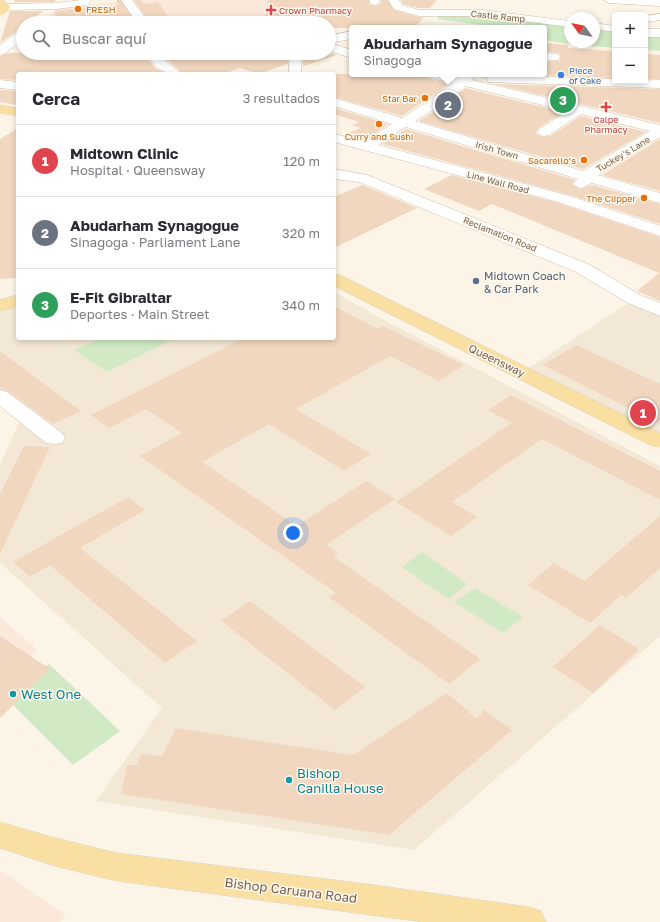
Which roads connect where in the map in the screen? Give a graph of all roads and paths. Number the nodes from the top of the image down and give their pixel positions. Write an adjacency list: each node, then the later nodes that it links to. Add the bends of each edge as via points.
1 (126, 0): 12 (street)
2 (392, 0): 10 (street, Castle Ramp, via 398,7)
3 (415, 0): 10 (street)
4 (483, 0): 14 (street, via 486,11 492,13)
5 (609, 0): 8 (street)
6 (82, 1): 7 (street)
7 (56, 2): 9 (street); 11 (street)
8 (660, 3)
9 (2, 7)
10 (415, 12): 18 (street, Castle Ramp, via 482,13)
11 (44, 16)
12 (138, 16)
13 (660, 17): 17 (street)
14 (564, 18)
15 (600, 19): 16 (street)
16 (612, 19)
17 (648, 19)
18 (564, 23)
19 (600, 27): 20 (street)
20 (612, 29)
21 (648, 33): 22 (street)
22 (660, 33)
23 (349, 36): 25 (street)
24 (16, 38): 27 (street)
25 (336, 38)
26 (336, 49): 28 (street)
27 (0, 51)
28 (349, 53)
29 (157, 60): 31 (street)
30 (296, 60): 32 (street)
31 (173, 72)
32 (295, 72)
33 (530, 77): 34 (street); 36 (street)
34 (466, 78): 40 (street); 42 (street, via 433,104)
35 (0, 84): 37 (street)
36 (660, 84)
37 (16, 86)
38 (336, 103): 42 (street, Irish Town)
39 (0, 109): 41 (main road)
40 (580, 109): 43 (street); 44 (street)
41 (16, 112)
42 (401, 123): 46 (street); 48 (street, Irish Town)
43 (660, 130): 48 (street, Tuckey's Lane)
44 (544, 132)
45 (336, 139): 51 (street, Line Wall Road, via 564,199)
46 (373, 142)
47 (336, 174): 55 (street, Reclamation Road, via 362,178 549,254 582,268 634,299)
48 (585, 176): 49 (street, Tuckey's Lane, via 586,180); 50 (street, Irish Town)
49 (570, 192)
50 (660, 198)
51 (660, 231)
52 (336, 280): 58 (main road, Queensway)
53 (16, 301): 54 (main road)
54 (0, 306)
55 (660, 310)
56 (0, 396): 57 (street)
57 (54, 438)
58 (660, 441)
59 (0, 835): 60 (main road, Bishop Caruana Road, via 117,867)
60 (529, 922)

